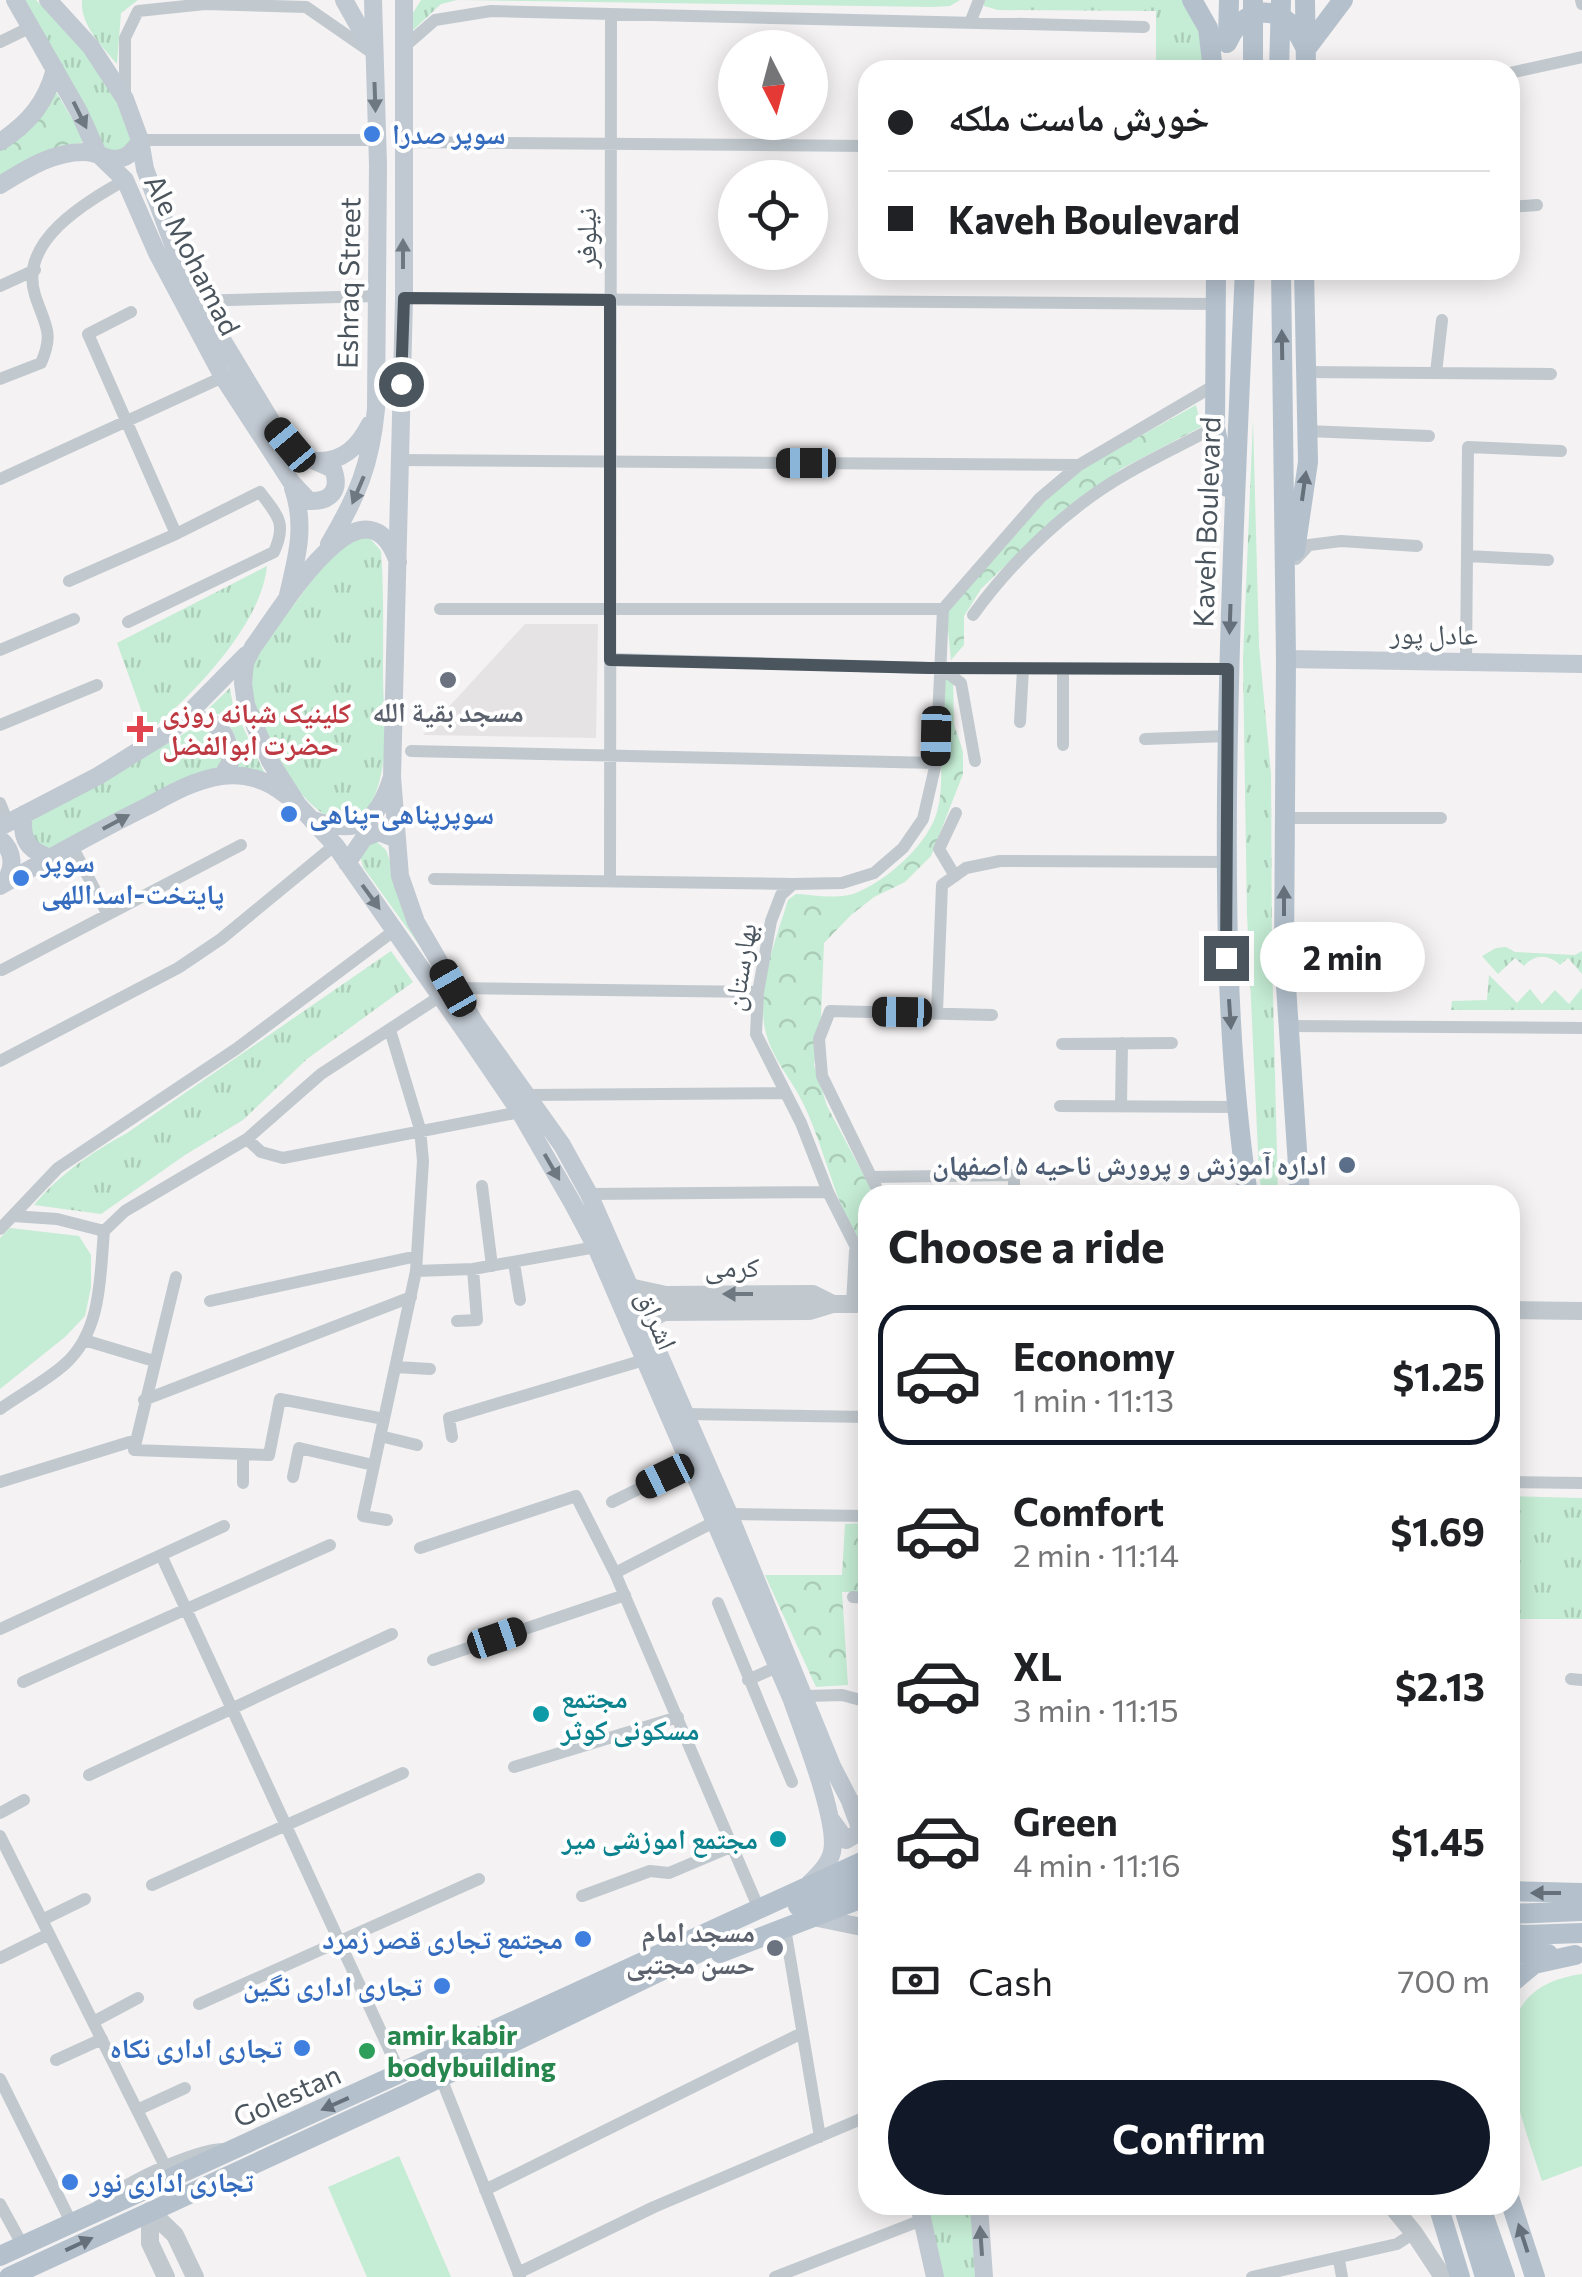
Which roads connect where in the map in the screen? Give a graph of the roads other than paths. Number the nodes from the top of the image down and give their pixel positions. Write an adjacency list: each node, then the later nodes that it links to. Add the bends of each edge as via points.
1 (15, 0): 17 (main road, Ale Mohamad)
2 (48, 0): 13 (main road, Ale Mohamad)
3 (344, 0): 22 (main road)
4 (373, 0): 22 (main road, Eshraq Street)
5 (979, 0): 15 (street)
6 (1192, 0): 24 (main road, via 1208,28)
7 (1229, 0): 18 (main road)
8 (1253, 0): 26 (main road)
9 (1281, 0): 27 (main road)
10 (1305, 0): 21 (main road)
11 (1343, 0): 21 (main road)
12 (406, 4): 20 (main road, Eshraq Street)
13 (67, 7): 30 (main road, Ale Mohamad)
14 (611, 14): 15 (street); 20 (street, via 490,10 435,20); 35 (street, نیلوفر)
15 (970, 22): 16 (street)
16 (1144, 26)
17 (30, 28): 19 (street); 28 (main road, Ale Mohamad)
18 (1231, 34): 21 (main road, via 1248,15 1266,12 1288,21); 25 (main road)
19 (0, 42)
20 (404, 48): 34 (main road, Eshraq Street)
21 (1302, 50)
22 (374, 54): 30 (street, via 306,7 205,4 138,11 125,38); 32 (main road, Eshraq Street, one-way to 32)
23 (1582, 57): 29 (street)
24 (1212, 60)
25 (1226, 60)
26 (1253, 60)
27 (1279, 60)
28 (55, 68): 33 (main road, via 47,96); 37 (main road, Ale Mohamad, one-way to 37)
29 (1520, 71)
30 (125, 99): 31 (main road, Ale Mohamad)
31 (140, 140): 32 (street); 37 (main road, via 116,159); 38 (main road, Ale Mohamad)
32 (377, 140): 49 (main road, Eshraq Street)
33 (0, 142)
34 (402, 142): 35 (street); 50 (main road, Eshraq Street, one-way to 34)
35 (611, 144): 36 (street); 51 (street, نیلوفر)
36 (858, 146)
37 (98, 154): 39 (main road, Ale Mohamad); 40 (main road, via 60,155)
38 (145, 169): 39 (main road); 53 (main road, Ale Mohamad)
39 (125, 180): 43 (street, via 90,199 54,232 35,255); 52 (main road, Ale Mohamad)
40 (0, 186)
41 (1537, 205): 42 (street)
42 (1520, 207)
43 (35, 270): 48 (street); 62 (street, via 48,347 42,363)
44 (1216, 280): 54 (main road)
45 (1244, 280): 76 (main road, Kaveh Boulevard)
46 (1282, 280): 90 (main road, one-way to 46)
47 (1304, 280): 58 (main road)
48 (0, 286)
49 (377, 296): 53 (street); 64 (main road, Eshraq Street)
50 (404, 298): 51 (street); 70 (main road, Eshraq Street)
51 (610, 300): 54 (street); 72 (street, نیلوفر)
52 (182, 301): 53 (street); 61 (main road, Ale Mohamad)
53 (201, 301): 57 (main road, Ale Mohamad)
54 (1216, 304): 63 (main road)
55 (131, 312): 65 (street, via 88,334)
56 (1442, 320): 59 (street)
57 (242, 372): 61 (street); 71 (main road, Ale Mohamad, via 276,429 300,454)
58 (1305, 372): 59 (street); 67 (main road)
59 (1436, 373): 60 (street)
60 (1552, 374)
61 (223, 377): 65 (street); 75 (main road, Ale Mohamad)
62 (0, 379)
63 (1216, 385): 66 (main road); 73 (street)
64 (376, 409): 71 (main road, via 358,444 334,461); 79 (main road, Eshraq Street, one-way to 79, via 364,477)
65 (127, 423): 74 (street); 77 (street)
66 (1216, 427): 76 (main road); 89 (street, via 1082,504)
67 (1307, 431): 68 (street); 83 (main road, one-way to 67)
68 (1429, 436)
69 (1561, 451): 80 (street, via 1468,448)
70 (399, 460): 72 (street); 82 (main road, Eshraq Street)
71 (319, 461): 75 (main road, via 333,469 334,494 309,501)
72 (610, 462): 73 (street); 88 (street, نیلوفر)
73 (1079, 465): 86 (street, via 1040,498)
74 (0, 479)
75 (292, 483): 85 (main road, via 301,531)
76 (1234, 522): 102 (main road, Kaveh Boulevard, one-way to 102)
77 (176, 534): 84 (street); 92 (street, via 260,492 283,532 274,552)
78 (1417, 546): 83 (street, via 1309,545)
79 (322, 555): 82 (main road, via 362,528 386,538); 85 (main road)
80 (1467, 556): 81 (street); 97 (street)
81 (1548, 560)
82 (398, 562): 115 (main road, Eshraq Street)
83 (1293, 562): 90 (main road)
84 (69, 581)
85 (286, 604): 93 (main road)
86 (943, 608): 88 (street); 99 (street)
87 (440, 609): 88 (street)
88 (610, 609): 96 (street, نیلوفر)
89 (972, 615)
90 (1285, 617): 95 (main road)
91 (74, 619): 94 (street)
92 (128, 622)
93 (253, 647): 104 (main road); 117 (main road, via 242,683 246,705)
94 (0, 650)
95 (1286, 659): 97 (main road, عادل پور); 119 (main road)
96 (610, 660): 99 (street); 111 (street, نیلوفر)
97 (1466, 662): 98 (main road, عادل پور)
98 (1582, 664)
99 (941, 668): 100 (street); 112 (street, via 961,683); 113 (street)
100 (1023, 668): 101 (street); 105 (street)
101 (1063, 669): 102 (street); 109 (street)
102 (1228, 669): 107 (main road, Kaveh Boulevard)
103 (97, 684): 106 (street)
104 (187, 717): 114 (main road, via 215,723 227,739 230,763); 122 (main road, via 141,751)
105 (1020, 722)
106 (0, 725)
107 (1228, 736): 108 (street); 128 (main road, Kaveh Boulevard)
108 (1145, 738)
109 (1063, 745)
110 (412, 752): 111 (street)
111 (610, 758): 113 (street); 132 (street, نیلوفر)
112 (975, 760)
113 (936, 763): 133 (street, via 923,819 874,873 842,883)
114 (222, 776): 117 (main road, via 275,786); 126 (main road, one-way to 114, via 192,784)
115 (392, 777): 121 (main road, via 385,799 358,826 334,828); 123 (main road, اشراق)
116 (0, 803): 122 (street)
117 (298, 805): 121 (main road, اشراق)
118 (956, 812): 130 (street, via 939,850)
119 (1284, 818): 120 (street); 142 (main road, one-way to 119)
120 (1440, 818)
121 (312, 820): 124 (main road, اشراق)
122 (8, 826): 127 (main road, via 22,832 37,854); 134 (main road, via 12,867)
123 (397, 839): 129 (main road, via 379,832 364,838); 139 (main road, اشراق, via 400,876)
124 (334, 844): 129 (main road, اشراق); 148 (street, via 178,968)
125 (242, 845): 135 (street)
126 (72, 846): 127 (main road); 135 (street)
127 (51, 858): 134 (main road)
128 (1227, 862): 130 (street, via 1000,861); 153 (main road, Kaveh Boulevard, one-way to 153)
129 (347, 863): 136 (main road, اشراق, one-way to 136)
130 (955, 876): 140 (street, via 942,885)
131 (434, 878): 132 (street)
132 (610, 881): 133 (street)
133 (793, 884): 138 (street, بهارستان, via 770,921)
134 (2, 885)
135 (107, 913): 137 (street)
136 (395, 930): 139 (main road, اشراق); 166 (street, via 58,1168)
137 (2, 970)
138 (758, 992): 139 (street); 149 (street, بهارستان, via 756,1034)
139 (446, 993): 144 (street); 150 (main road, اشراق)
140 (937, 1012): 141 (street); 157 (street, via 830,1011 820,1039 822,1076)
141 (992, 1015)
142 (1288, 1026): 143 (street); 155 (main road)
143 (1582, 1028)
144 (390, 1030): 154 (street); 156 (street, via 321,1074)
145 (1122, 1043): 146 (street); 147 (street); 152 (street)
146 (1062, 1044)
147 (1172, 1044)
148 (0, 1062)
149 (786, 1093): 150 (street); 164 (street, بهارستان)
150 (523, 1104): 154 (street); 165 (main road, اشراق, via 562,1145); 169 (main road, اشراق, one-way to 169)
151 (1060, 1106): 152 (street)
152 (1121, 1106): 153 (street)
153 (1236, 1106): 160 (main road, Kaveh Boulevard)
154 (420, 1129): 156 (street, via 283,1158); 172 (street)
155 (1296, 1138): 161 (main road); 162 (main road)
156 (247, 1140): 168 (street)
157 (872, 1177): 158 (street); 159 (street, via 1014,1174)
158 (876, 1185)
159 (1014, 1185)
160 (1247, 1185)
161 (1288, 1185)
162 (1299, 1185)
163 (482, 1186): 174 (street)
164 (828, 1192): 165 (street); 170 (street, بهارستان)
165 (588, 1194): 178 (main road, اشراق)
166 (13, 1216): 167 (street); 168 (street)
167 (0, 1229)
168 (104, 1231): 187 (street, via 97,1306)
169 (596, 1248): 173 (street); 188 (main road, اشراق)
170 (855, 1248): 171 (street, بهارستان); 182 (street)
171 (858, 1253)
172 (417, 1256): 176 (street); 181 (street)
173 (514, 1263): 174 (street); 180 (street)
174 (492, 1266): 175 (street)
175 (474, 1269): 176 (street); 185 (street, via 476,1320)
176 (416, 1272): 179 (street)
177 (176, 1277): 189 (street)
178 (630, 1287): 182 (street, کرمی, one-way to 178, via 813,1294 666,1295); 186 (main road, اشراق)
179 (411, 1297): 190 (street); 192 (street)
180 (520, 1300)
181 (210, 1301)
182 (851, 1304): 186 (street, کرمی, via 810,1311 664,1312)
183 (1520, 1310): 184 (street)
184 (1582, 1311)
185 (457, 1321)
186 (644, 1321): 194 (main road, اشراق)
187 (84, 1340): 189 (street); 193 (street, via 66,1362)
188 (644, 1360): 198 (street, via 450,1418); 202 (main road, اشراق)
189 (154, 1361): 192 (street)
190 (396, 1367): 191 (street); 196 (street)
191 (430, 1369)
192 (144, 1400): 199 (street)
193 (0, 1409)
194 (686, 1414): 195 (street); 211 (main road, اشراق)
195 (858, 1417)
196 (384, 1418): 197 (street); 201 (street, via 280,1399 269,1455)
197 (380, 1436): 200 (street); 203 (street)
198 (452, 1437)
199 (136, 1440): 201 (street, via 134,1450); 205 (street)
200 (417, 1445)
201 (244, 1454): 207 (street)
202 (691, 1463): 209 (street); 211 (main road, اشراق)
203 (373, 1465): 204 (street, via 299,1448); 212 (street, via 363,1516)
204 (293, 1478)
205 (0, 1482)
206 (1520, 1482): 208 (street)
207 (243, 1483)
208 (1582, 1483)
209 (612, 1502)
210 (858, 1516): 211 (street)
211 (722, 1517): 217 (street); 224 (main road, اشراق); 227 (main road, اشراق)
212 (387, 1520)
213 (224, 1526): 216 (street)
214 (330, 1545): 220 (street)
215 (420, 1548): 217 (street, via 576,1496)
216 (162, 1555): 220 (street); 221 (street)
217 (616, 1573): 218 (street)
218 (625, 1595): 223 (street); 230 (street)
219 (718, 1603): 225 (street)
220 (187, 1609): 226 (street); 229 (street)
221 (0, 1629)
222 (392, 1634): 229 (street)
223 (433, 1660)
224 (779, 1666): 225 (street); 238 (main road, اشراق)
225 (748, 1680): 234 (street)
226 (23, 1682)
227 (806, 1696): 228 (street); 236 (main road, اشراق)
228 (858, 1700)
229 (234, 1707): 233 (street); 241 (street)
230 (678, 1717): 231 (street); 244 (street)
231 (514, 1767)
232 (403, 1772): 241 (street)
233 (89, 1774)
234 (792, 1782)
235 (24, 1800): 239 (street)
236 (850, 1800): 237 (main road, اشراق); 240 (main road)
237 (858, 1807)
238 (827, 1812): 242 (main road, via 846,1840); 249 (main road, اشراق, via 832,1852)
239 (0, 1813)
240 (858, 1821)
241 (288, 1826): 248 (street); 265 (street)
242 (858, 1833)
243 (0, 1836): 259 (street)
244 (733, 1846): 252 (street, via 669,1873 650,1872); 255 (street)
245 (858, 1864): 249 (main road, Golestan)
246 (478, 1879): 265 (street)
247 (858, 1881): 270 (main road, Golestan)
248 (152, 1886)
249 (805, 1888): 255 (main road, Golestan)
250 (1520, 1891): 251 (main road, one-way to 250)
251 (1582, 1893)
252 (582, 1896)
253 (86, 1900): 259 (street)
254 (858, 1900): 258 (main road)
255 (759, 1909): 277 (main road, Golestan)
256 (1582, 1910): 257 (main road)
257 (1520, 1913)
258 (813, 1917): 261 (main road); 262 (main road)
259 (42, 1920): 263 (street)
260 (1582, 1921): 266 (main road)
261 (858, 1926)
262 (785, 1928): 270 (main road); 274 (street)
263 (49, 1934): 268 (street); 273 (street)
264 (1520, 1935): 266 (main road)
265 (340, 1940): 272 (street); 277 (street)
266 (1580, 1945): 267 (main road); 269 (main road)
267 (1520, 1951)
268 (0, 1958)
269 (1520, 1976)
270 (611, 1995): 278 (main road, Golestan)
271 (138, 1998): 273 (street)
272 (199, 2004)
273 (93, 2022): 275 (street)
274 (802, 2033): 283 (street); 286 (street)
275 (102, 2039): 276 (street); 281 (street)
276 (56, 2060)
277 (401, 2074): 284 (main road, Golestan, one-way to 284)
278 (441, 2078): 286 (street); 287 (main road, Golestan)
279 (0, 2080): 297 (street)
280 (185, 2088): 281 (street)
281 (137, 2110): 285 (street)
282 (858, 2120): 283 (street)
283 (820, 2137): 302 (street, via 654,2207)
284 (237, 2149): 285 (street, via 210,2148); 287 (main road, Golestan)
285 (166, 2168): 297 (street, via 104,2198)
286 (485, 2190): 302 (street)
287 (145, 2202): 297 (main road, Golestan); 303 (main road, Golestan, one-way to 287); 304 (street, via 150,2244); 305 (street, via 175,2235)
288 (0, 2204): 299 (street)
289 (914, 2215): 306 (street)
290 (922, 2215): 307 (main road)
291 (980, 2215): 308 (main road, one-way to 291)
292 (1399, 2215): 298 (street)
293 (1441, 2215): 312 (main road)
294 (1466, 2215): 313 (main road)
295 (1484, 2215): 314 (main road)
296 (1515, 2215): 315 (main road, one-way to 296)
297 (82, 2219): 299 (main road, Golestan)
298 (1414, 2233): 301 (street); 311 (street)
299 (22, 2246): 300 (main road, Golestan)
300 (0, 2256)
301 (1339, 2260): 309 (street); 310 (street)
302 (519, 2275)
303 (9, 2277)
304 (166, 2277)
305 (195, 2277)
306 (775, 2277)
307 (935, 2277)
308 (984, 2277)
309 (1252, 2277)
310 (1342, 2277)
311 (1444, 2277)
312 (1460, 2277)
313 (1485, 2277)
314 (1506, 2277)
315 (1535, 2277)

